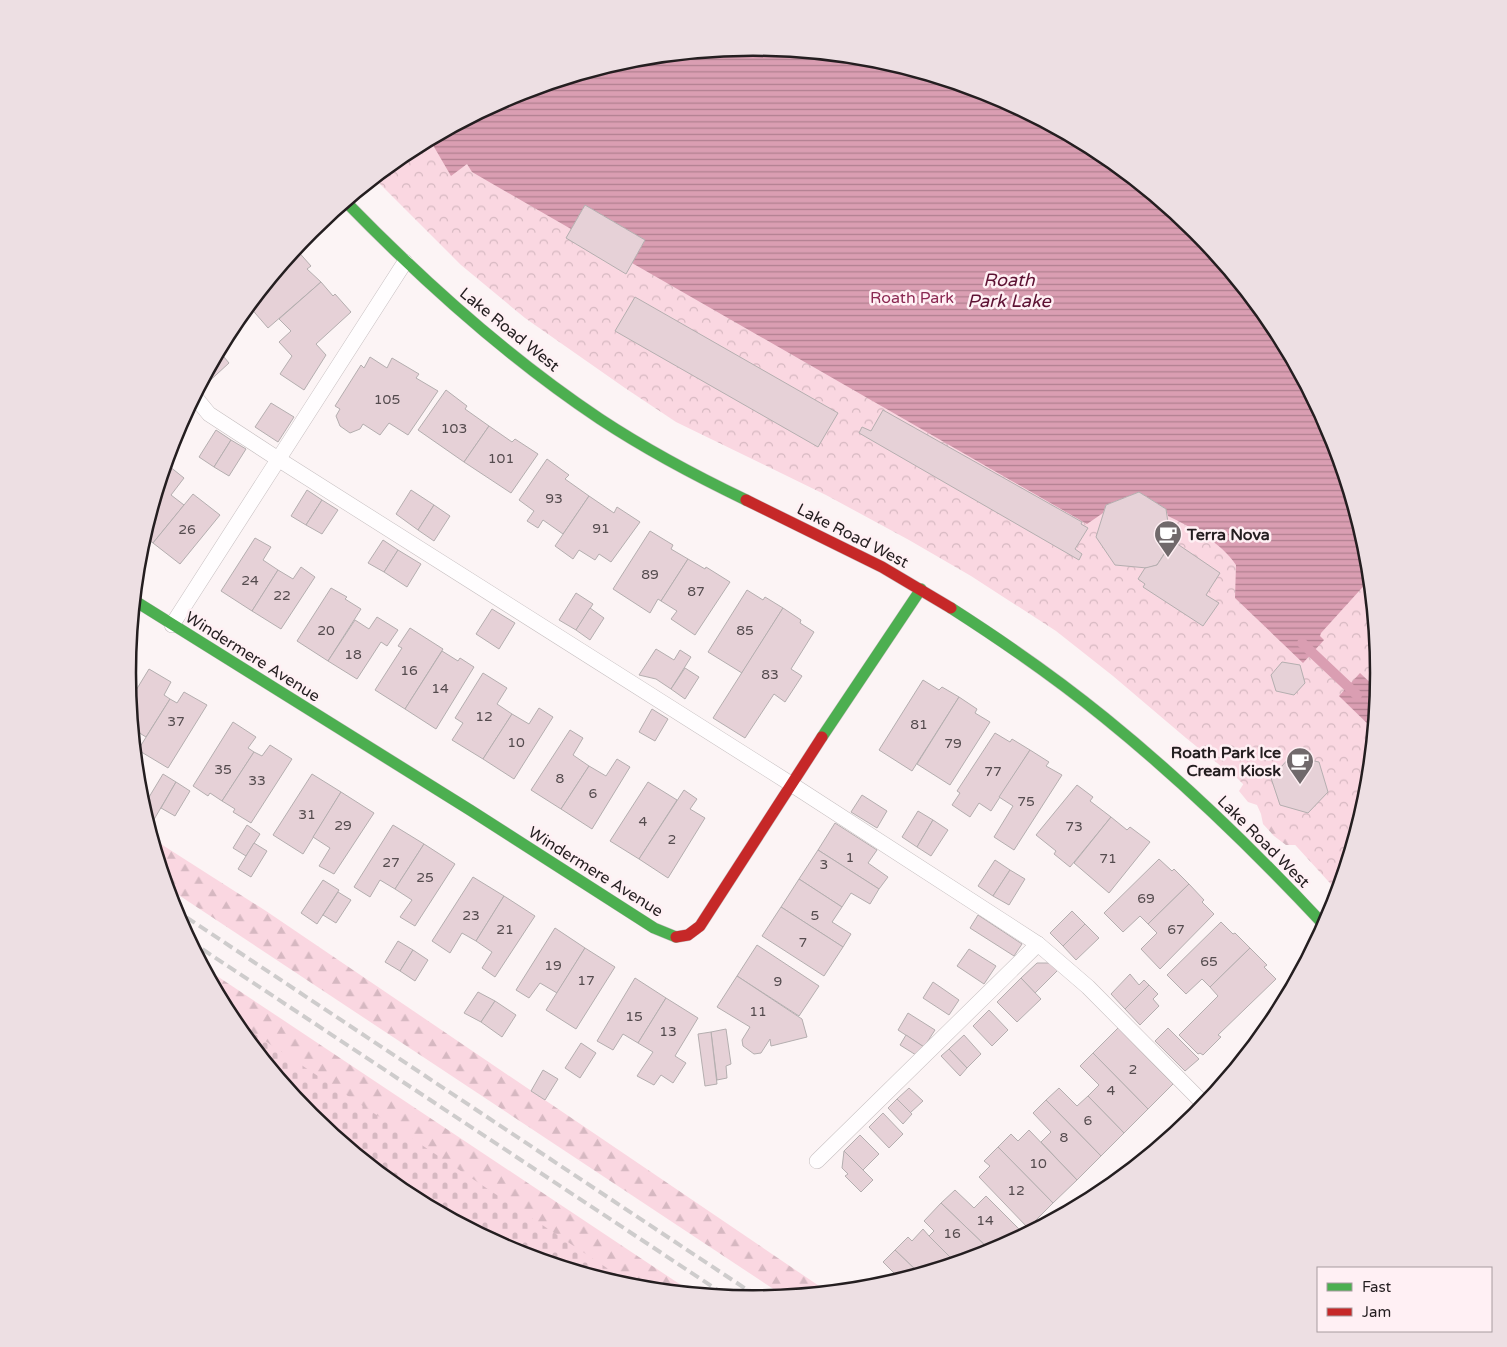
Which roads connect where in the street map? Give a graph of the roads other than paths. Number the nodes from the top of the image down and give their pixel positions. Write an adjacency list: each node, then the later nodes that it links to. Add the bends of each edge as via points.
1 (350, 206): 2 (street, Lake Road West)
2 (405, 262): 4 (lane); 5 (street, Lake Road West, via 537,374 619,431)
3 (199, 402): 4 (lane, via 209,414)
4 (278, 460): 7 (lane); 8 (lane)
5 (920, 589): 8 (street, Windermere Avenue); 9 (street, Lake Road West, via 1033,662 1153,758 1236,834)
6 (141, 605): 7 (street, Windermere Avenue)
7 (172, 625): 8 (street, Windermere Avenue, via 654,928 675,938 686,938 700,926)
8 (791, 784): 10 (lane)
9 (1319, 920)
10 (1038, 944): 11 (lane, via 1088,987); 12 (lane)
11 (1200, 1100)
12 (817, 1161)

